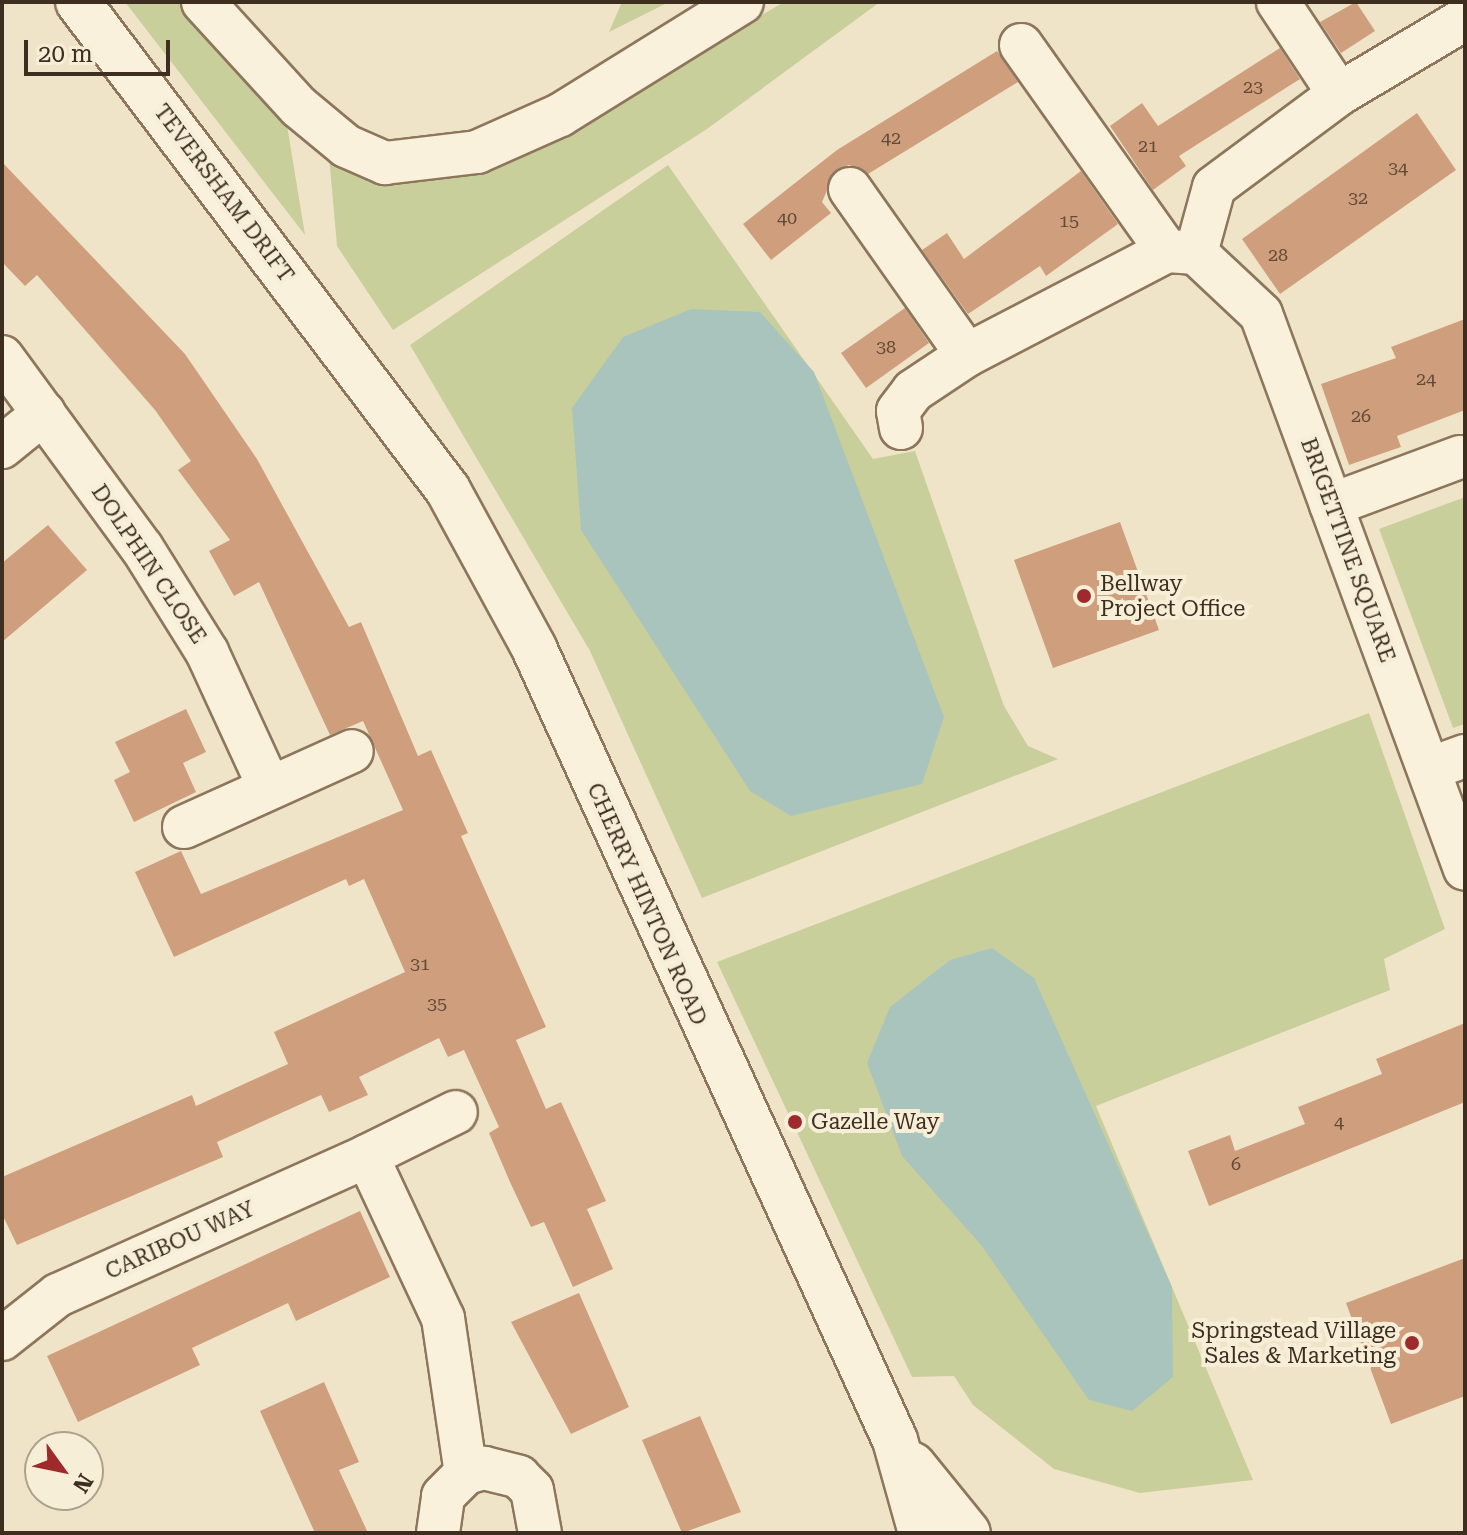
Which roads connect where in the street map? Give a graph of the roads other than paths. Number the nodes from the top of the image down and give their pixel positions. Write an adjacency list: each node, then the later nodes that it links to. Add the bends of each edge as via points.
1 (78, 2): 12 (street, TEVERSHAM DRIFT)
2 (203, 2): 3 (street, via 299,107 346,146 385,163 477,152 546,121)
3 (742, 2)
4 (1278, 2): 7 (street)
5 (1465, 19): 7 (street)
6 (1021, 45): 9 (street, BRIGETTINE SQUARE)
7 (1339, 94): 9 (street, via 1214,187)
8 (850, 189): 10 (street)
9 (1181, 252): 10 (street); 17 (street, BRIGETTINE SQUARE, via 1261,314)
10 (967, 355): 14 (street, via 913,391 898,411)
11 (2, 357): 13 (street, DOLPHIN CLOSE)
12 (367, 386): 26 (street, CHERRY HINTON ROAD, via 448,490 534,648)
13 (44, 413): 15 (street); 20 (street, DOLPHIN CLOSE, via 207,652)
14 (901, 428)
15 (2, 447)
16 (1460, 457): 17 (street)
17 (1331, 505): 19 (street, BRIGETTINE SQUARE)
18 (352, 751): 20 (street)
19 (1447, 762): 22 (street, BRIGETTINE SQUARE)
20 (269, 787): 21 (street)
21 (184, 827)
22 (1465, 869)
23 (456, 1112): 24 (street, CARIBOU WAY)
24 (367, 1156): 25 (street, CARIBOU WAY, via 58,1295); 27 (street, via 443,1318)
25 (2, 1339)
26 (895, 1440): 30 (street); 31 (street)
27 (466, 1473): 28 (street, via 443,1496); 29 (street, via 484,1468 519,1477 539,1503)
28 (438, 1533)
29 (540, 1533)
30 (921, 1533)
31 (968, 1533)

